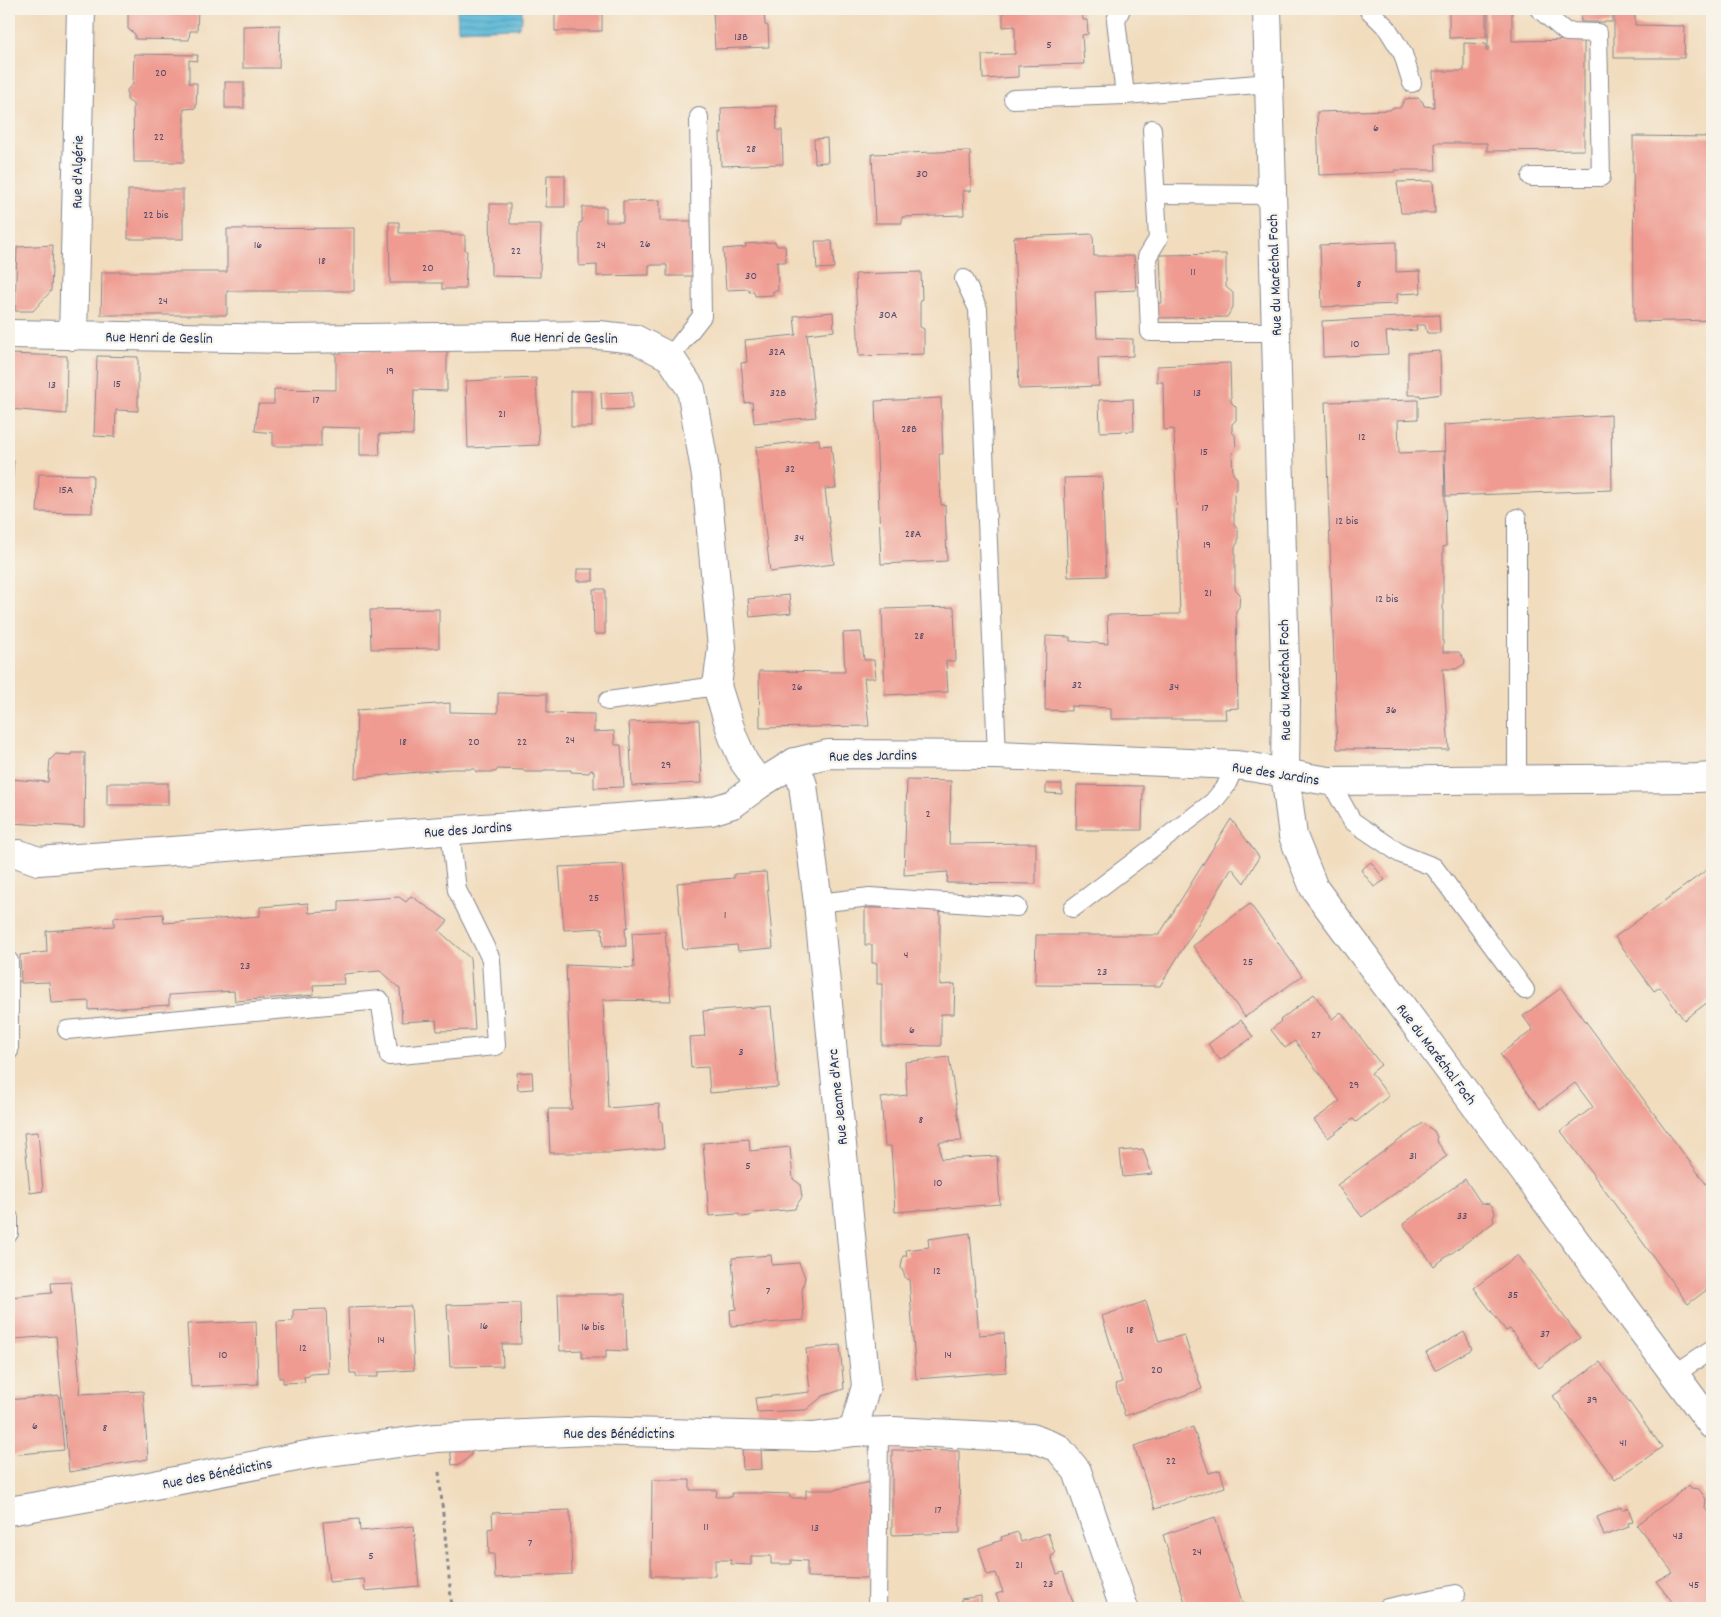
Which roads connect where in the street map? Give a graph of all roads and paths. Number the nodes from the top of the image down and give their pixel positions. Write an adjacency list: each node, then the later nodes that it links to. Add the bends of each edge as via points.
1 (81, 9): 18 (street, Rue d'Algérie)
2 (1121, 9): 8 (lane, via 1116,20)
3 (1267, 9): 6 (street, Rue du Maréchal Foch)
4 (1368, 9): 7 (lane, via 1387,28 1403,54)
5 (1538, 9): 12 (lane, via 1566,32 1598,33 1601,177)
6 (1270, 83): 8 (lane); 14 (street, Rue du Maréchal Foch)
7 (1412, 83)
8 (1125, 95): 9 (lane)
9 (1013, 99)
10 (699, 117): 19 (lane, via 702,316)
11 (1152, 129): 13 (lane)
12 (1531, 176)
13 (1156, 194): 14 (lane); 16 (lane, via 1158,239 1148,257 1150,332)
14 (1272, 195): 16 (street, Rue du Maréchal Foch)
15 (964, 279): 23 (lane, via 978,309)
16 (1276, 332): 26 (street, Rue du Maréchal Foch)
17 (9, 334): 18 (street, Rue Henri de Geslin)
18 (74, 336): 19 (street, Rue Henri de Geslin, via 288,340 599,335 635,339)
19 (670, 356): 21 (street, via 691,389 706,476 722,648)
20 (1516, 518): 28 (lane)
21 (717, 686): 22 (lane); 30 (street, via 733,737 744,762)
22 (608, 701)
23 (997, 755): 24 (street, Rue des Jardins, via 828,754); 25 (street, Rue des Jardins)
24 (795, 762): 30 (street, Rue des Jardins); 33 (street, Rue Jeanne d'Arc, via 803,785)
25 (1235, 765): 26 (street, Rue des Jardins); 35 (lane, via 1226,786 1212,802)
26 (1286, 774): 29 (street, Rue des Jardins); 43 (street, Rue du Maréchal Foch, via 1292,836 1314,888)
27 (1712, 777): 28 (street, Rue des Jardins)
28 (1518, 780): 29 (street, Rue des Jardins)
29 (1330, 781): 37 (lane, via 1352,821 1401,854 1434,867)
30 (760, 784): 31 (street, Rue des Jardins, via 733,804 711,811)
31 (450, 830): 32 (street, Rue des Jardins, via 38,861); 38 (lane, via 457,890 491,959 496,1046 389,1056 380,1000)
32 (14, 856)
33 (818, 903): 34 (lane, via 870,897); 45 (street, Rue Jeanne d'Arc, via 866,1386)
34 (1017, 907)
35 (1074, 908)
36 (9, 961): 39 (lane)
37 (1525, 990)
38 (67, 1030)
39 (9, 1051)
40 (9, 1218): 41 (lane)
41 (9, 1233)
42 (1712, 1349): 43 (lane)
43 (1675, 1374): 44 (street, Rue du Maréchal Foch)
44 (1712, 1425)
45 (866, 1432): 46 (street, Rue des Bénédictins, via 814,1437 590,1431); 50 (lane); 51 (street, Rue des Bénédictins, via 1032,1438 1058,1448 1077,1471)
46 (436, 1438): 47 (street, Rue des Bénédictins, via 312,1454); 49 (path)
47 (9, 1511)
48 (1456, 1594): 52 (lane)
49 (452, 1608)
50 (877, 1608)
51 (1124, 1608)
52 (1387, 1608)

